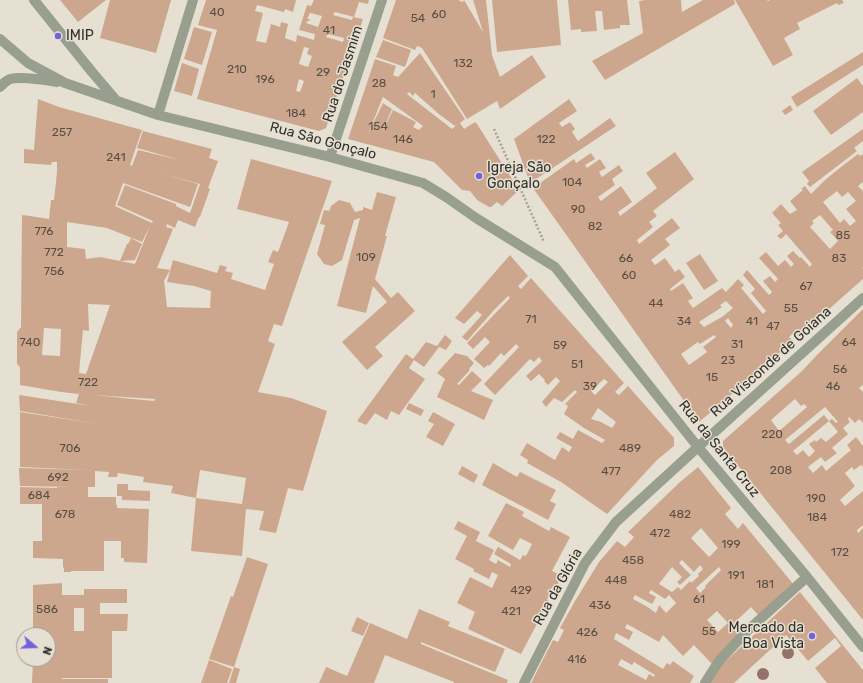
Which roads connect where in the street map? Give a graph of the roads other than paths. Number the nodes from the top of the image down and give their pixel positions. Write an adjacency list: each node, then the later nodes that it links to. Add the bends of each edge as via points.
1 (34, 0): 7 (street)
2 (193, 0): 8 (street)
3 (382, 0): 9 (street, Rua do Jasmim)
4 (0, 38): 5 (street, Rua São Gonçalo, via 28,63)
5 (64, 83): 6 (street, Rua São Gonçalo, via 25,78 12,79); 7 (street, Rua São Gonçalo)
6 (0, 87)
7 (117, 101): 8 (street, Rua São Gonçalo)
8 (158, 115): 9 (street, Rua São Gonçalo)
9 (330, 156): 10 (street, Rua São Gonçalo, via 423,183)
10 (555, 268): 12 (street, Rua da Santa Cruz)
11 (863, 298): 12 (street, Rua Visconde de Goiana)
12 (698, 447): 13 (street, Rua da Santa Cruz); 15 (street, Rua da Glória, via 616,522 585,563)
13 (807, 577): 14 (street, Rua da Santa Cruz); 16 (street, via 747,631 719,661)
14 (863, 647)
15 (524, 683)
16 (705, 683)

